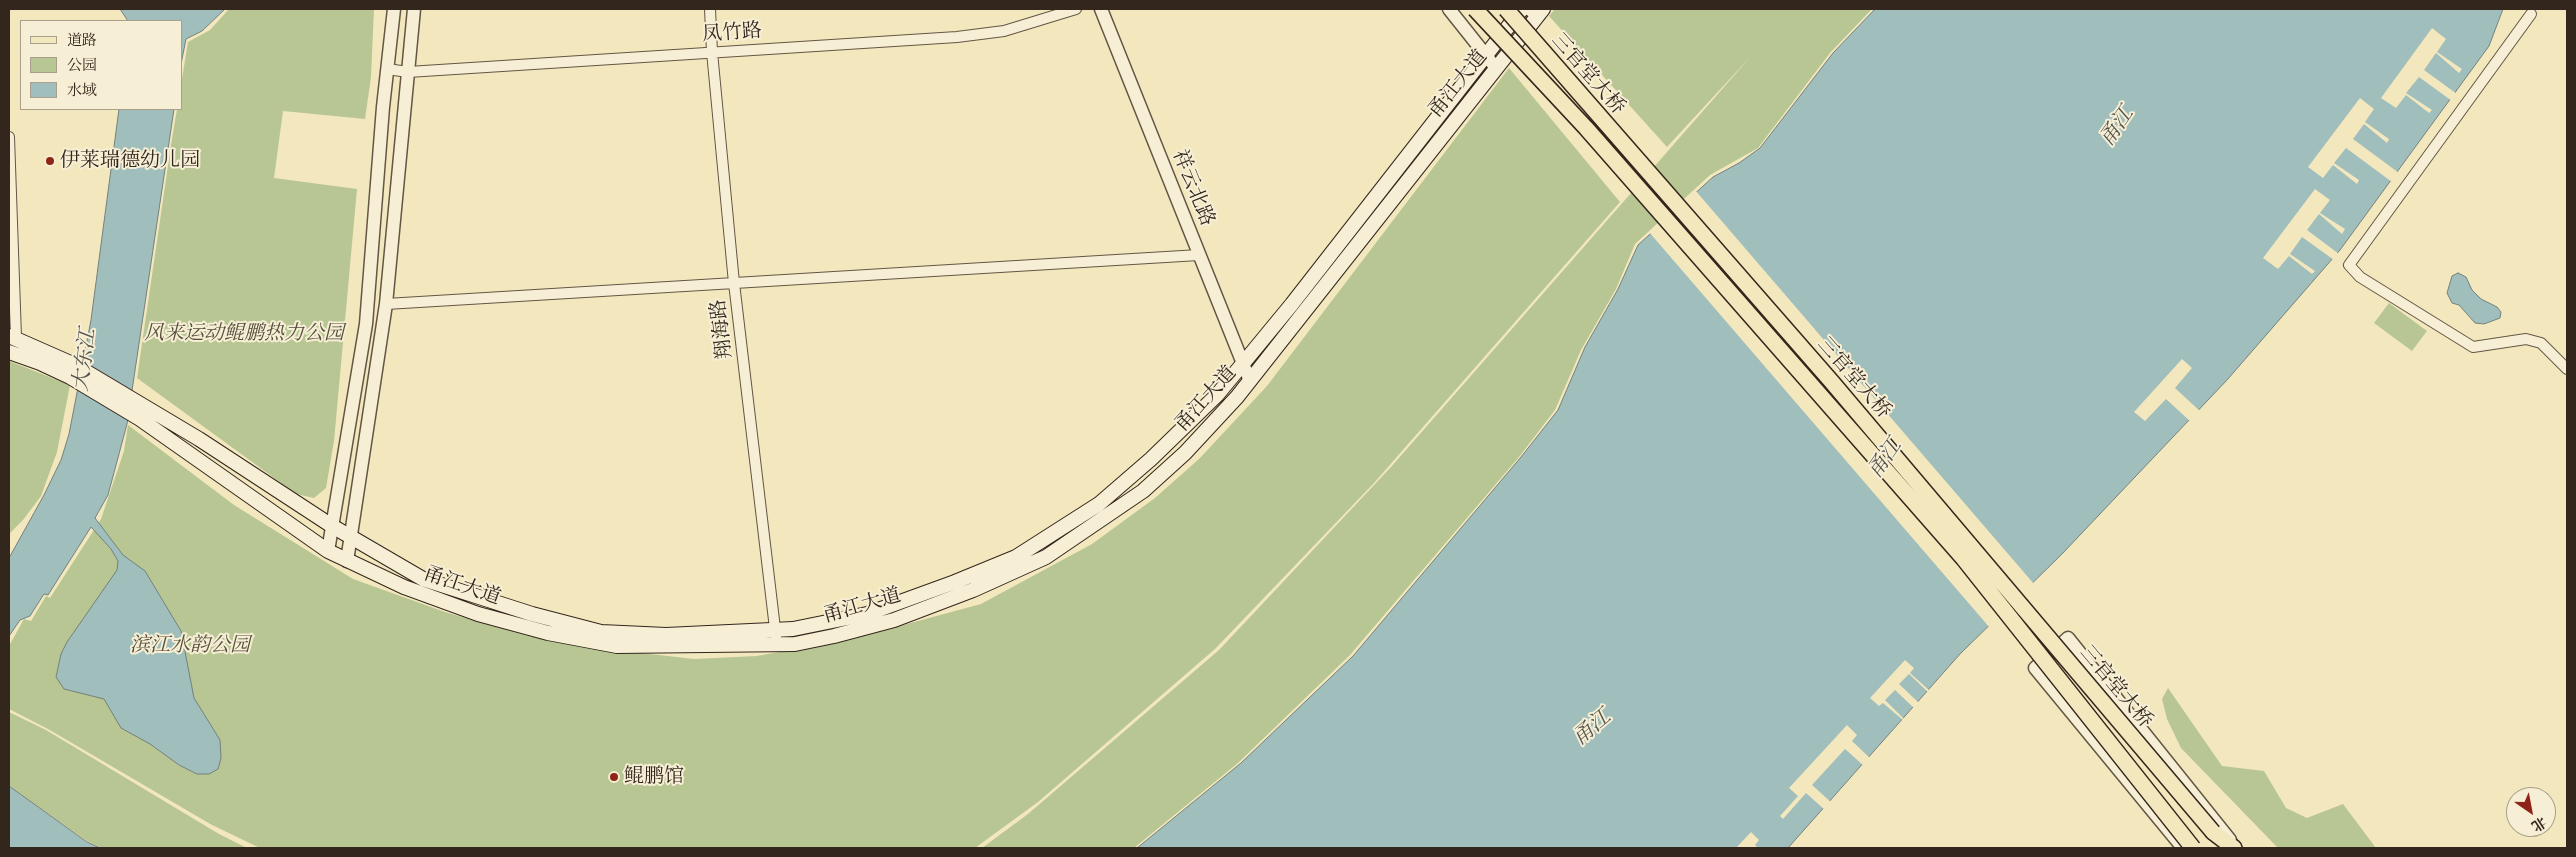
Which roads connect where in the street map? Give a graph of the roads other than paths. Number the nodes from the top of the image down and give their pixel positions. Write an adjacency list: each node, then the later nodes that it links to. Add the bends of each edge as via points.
1 (394, 9): 15 (street)
2 (414, 9): 16 (street)
3 (710, 9): 12 (street, 翔海路)
4 (1076, 9): 12 (street, 凤竹路, via 1004,31 957,37)
5 (1101, 9): 18 (street, 祥云北路)
6 (1449, 9): 13 (street)
7 (1475, 9): 34 (main road, 三官堂大桥, bridge, via 1599,143 1963,558)
8 (1506, 9): 32 (main road, 三官堂大桥, bridge, via 1831,380)
9 (1522, 9): 13 (main road, 甬江大道)
10 (1537, 11): 14 (main road, 甬江大道)
11 (2531, 14): 24 (street, via 2349,265 2360,277 2473,347 2526,339 2541,343)
12 (712, 52): 16 (street, 凤竹路); 19 (street, 翔海路)
13 (1485, 54): 14 (street); 23 (main road, 甬江大道)
14 (1496, 68): 25 (main road, 甬江大道)
15 (387, 69): 16 (street, 凤竹路); 26 (street, via 366,324)
16 (408, 72): 20 (street)
17 (9, 137): 21 (street)
18 (1199, 255): 19 (street); 23 (street, 祥云北路)
19 (734, 283): 20 (street); 30 (street, 翔海路)
20 (386, 304): 27 (street)
21 (12, 336): 26 (main road, 甬江大道, via 82,369 146,406)
22 (9, 352): 28 (main road, 甬江大道, via 40,362 81,383 140,420)
23 (1244, 363): 25 (street, 祥云北路); 30 (main road, 甬江大道, via 1210,402 1099,504 1016,557 867,614 793,629)
24 (2567, 369)
25 (1250, 381): 31 (main road, 甬江大道, via 1185,453 1143,491 1046,557 973,590 894,620 795,644)
26 (332, 526): 27 (main road, 甬江大道); 28 (street)
27 (350, 536): 29 (street); 30 (main road, 甬江大道, via 423,579 532,614 602,632 666,635)
28 (328, 551): 29 (main road, 甬江大道)
29 (347, 561): 31 (main road, 甬江大道, via 404,587 478,614 548,633 617,646)
30 (775, 629): 31 (street, 翔海路)
31 (777, 645)
32 (2213, 832): 35 (main road, 三官堂大桥); 36 (main road)
33 (2184, 848): 36 (street, via 2035,668 2068,638)
34 (2193, 848)
35 (2225, 848)
36 (2236, 848)

